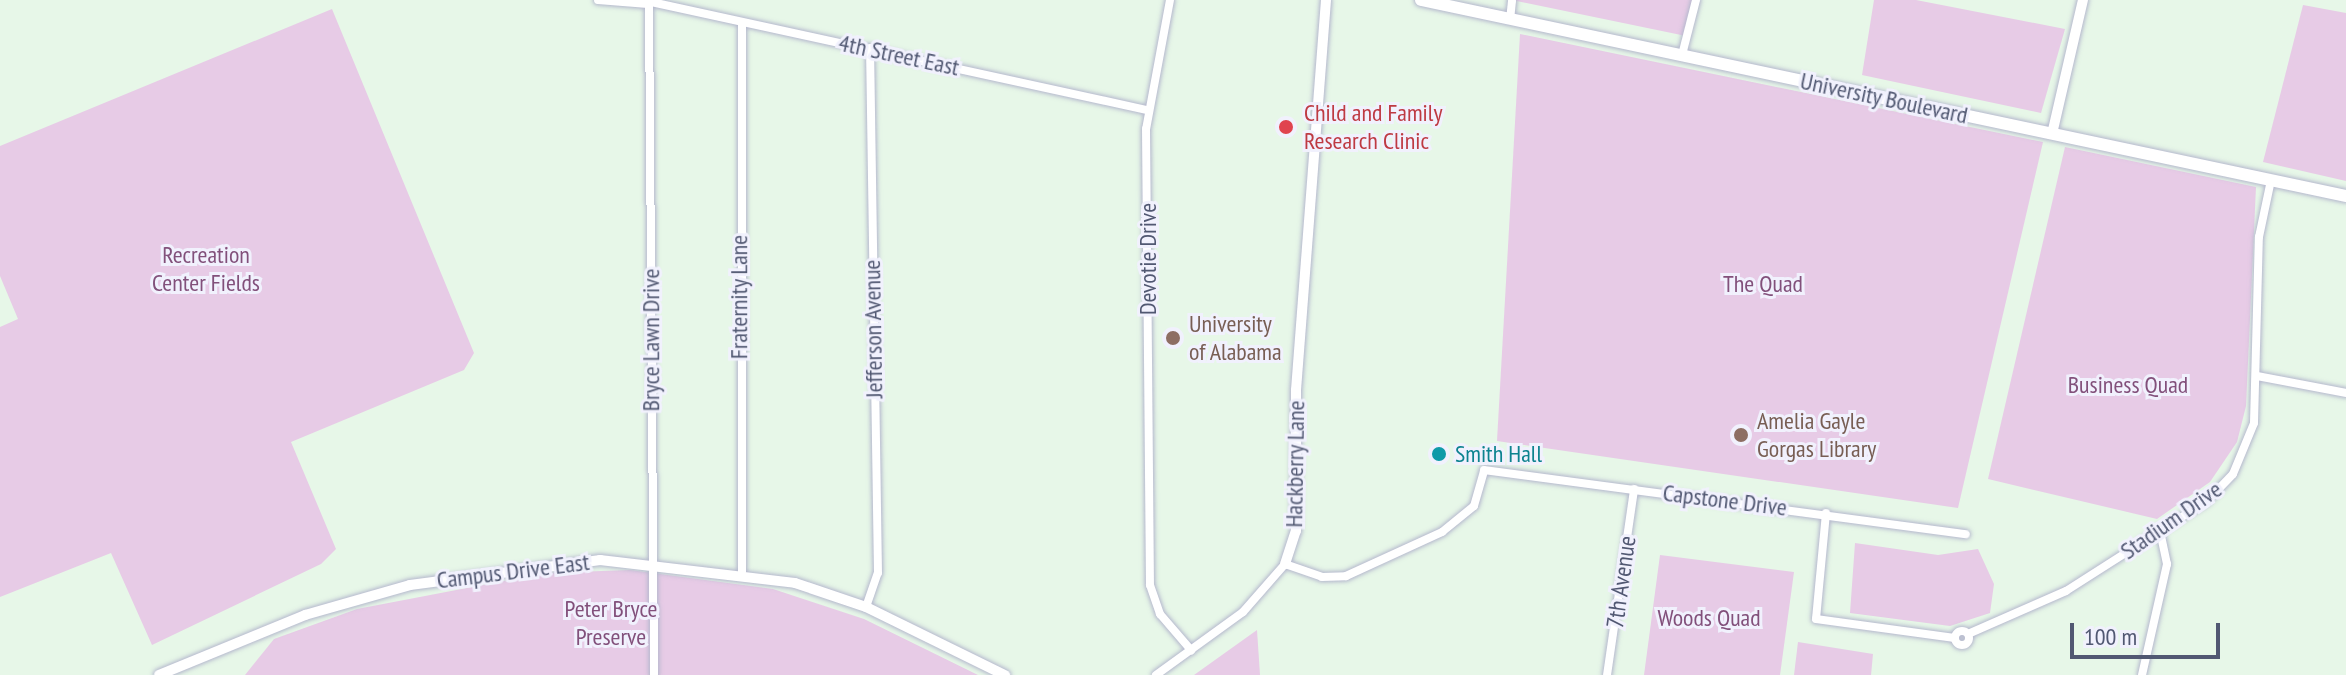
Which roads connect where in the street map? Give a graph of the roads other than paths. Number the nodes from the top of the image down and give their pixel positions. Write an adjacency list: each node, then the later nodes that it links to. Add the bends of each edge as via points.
1 (598, 0): 8 (street, 4th Street East)
2 (1170, 0): 13 (street, Devotie Drive)
3 (1326, 0): 24 (street, Hackberry Lane, via 1296,390 1296,531)
4 (1421, 0): 9 (main road, University Boulevard)
5 (1512, 0): 9 (street)
6 (1696, 0): 12 (street)
7 (2083, 0): 14 (street)
8 (646, 2): 10 (street, 4th Street East); 23 (street, Bryce Lawn Drive)
9 (1510, 20): 12 (main road, University Boulevard)
10 (742, 23): 11 (street, 4th Street East); 25 (street, Fraternity Lane)
11 (870, 48): 13 (street, 4th Street East); 26 (street, Jefferson Avenue, via 878,573)
12 (1682, 55): 14 (main road, University Boulevard)
13 (1147, 110): 27 (street, Devotie Drive, via 1150,585 1160,614)
14 (2052, 134): 15 (main road, University Boulevard)
15 (2271, 180): 16 (main road, University Boulevard); 17 (street, Stadium Drive, via 2259,237)
16 (2346, 196)
17 (2257, 376): 18 (street); 21 (street, Stadium Drive, via 2243,459 2207,501)
18 (2346, 393)
19 (1634, 489): 20 (street, Capstone Drive); 24 (street, Capstone Drive, via 1484,470 1479,497 1457,522 1387,563 1333,578); 32 (street, 7th Avenue)
20 (1826, 513): 21 (street, Stadium Drive, via 1814,614 1835,626 1955,638 1965,644 1968,634 2066,591); 22 (street, Capstone Drive)
21 (2160, 530): 33 (street, via 2167,564)
22 (1966, 534)
23 (652, 560): 25 (street, Campus Drive East); 29 (street, Campus Drive East, via 555,561 410,585 305,615); 30 (street, Bryce Lawn Drive)
24 (1285, 564): 27 (street, Hackberry Lane, via 1243,612)
25 (742, 572): 26 (street, Campus Drive East)
26 (866, 607): 28 (street, Campus Drive East)
27 (1191, 650): 31 (street, Hackberry Lane)
28 (1000, 674)
29 (159, 675)
30 (654, 675)
31 (1156, 675)
32 (1607, 675)
33 (2142, 675)

